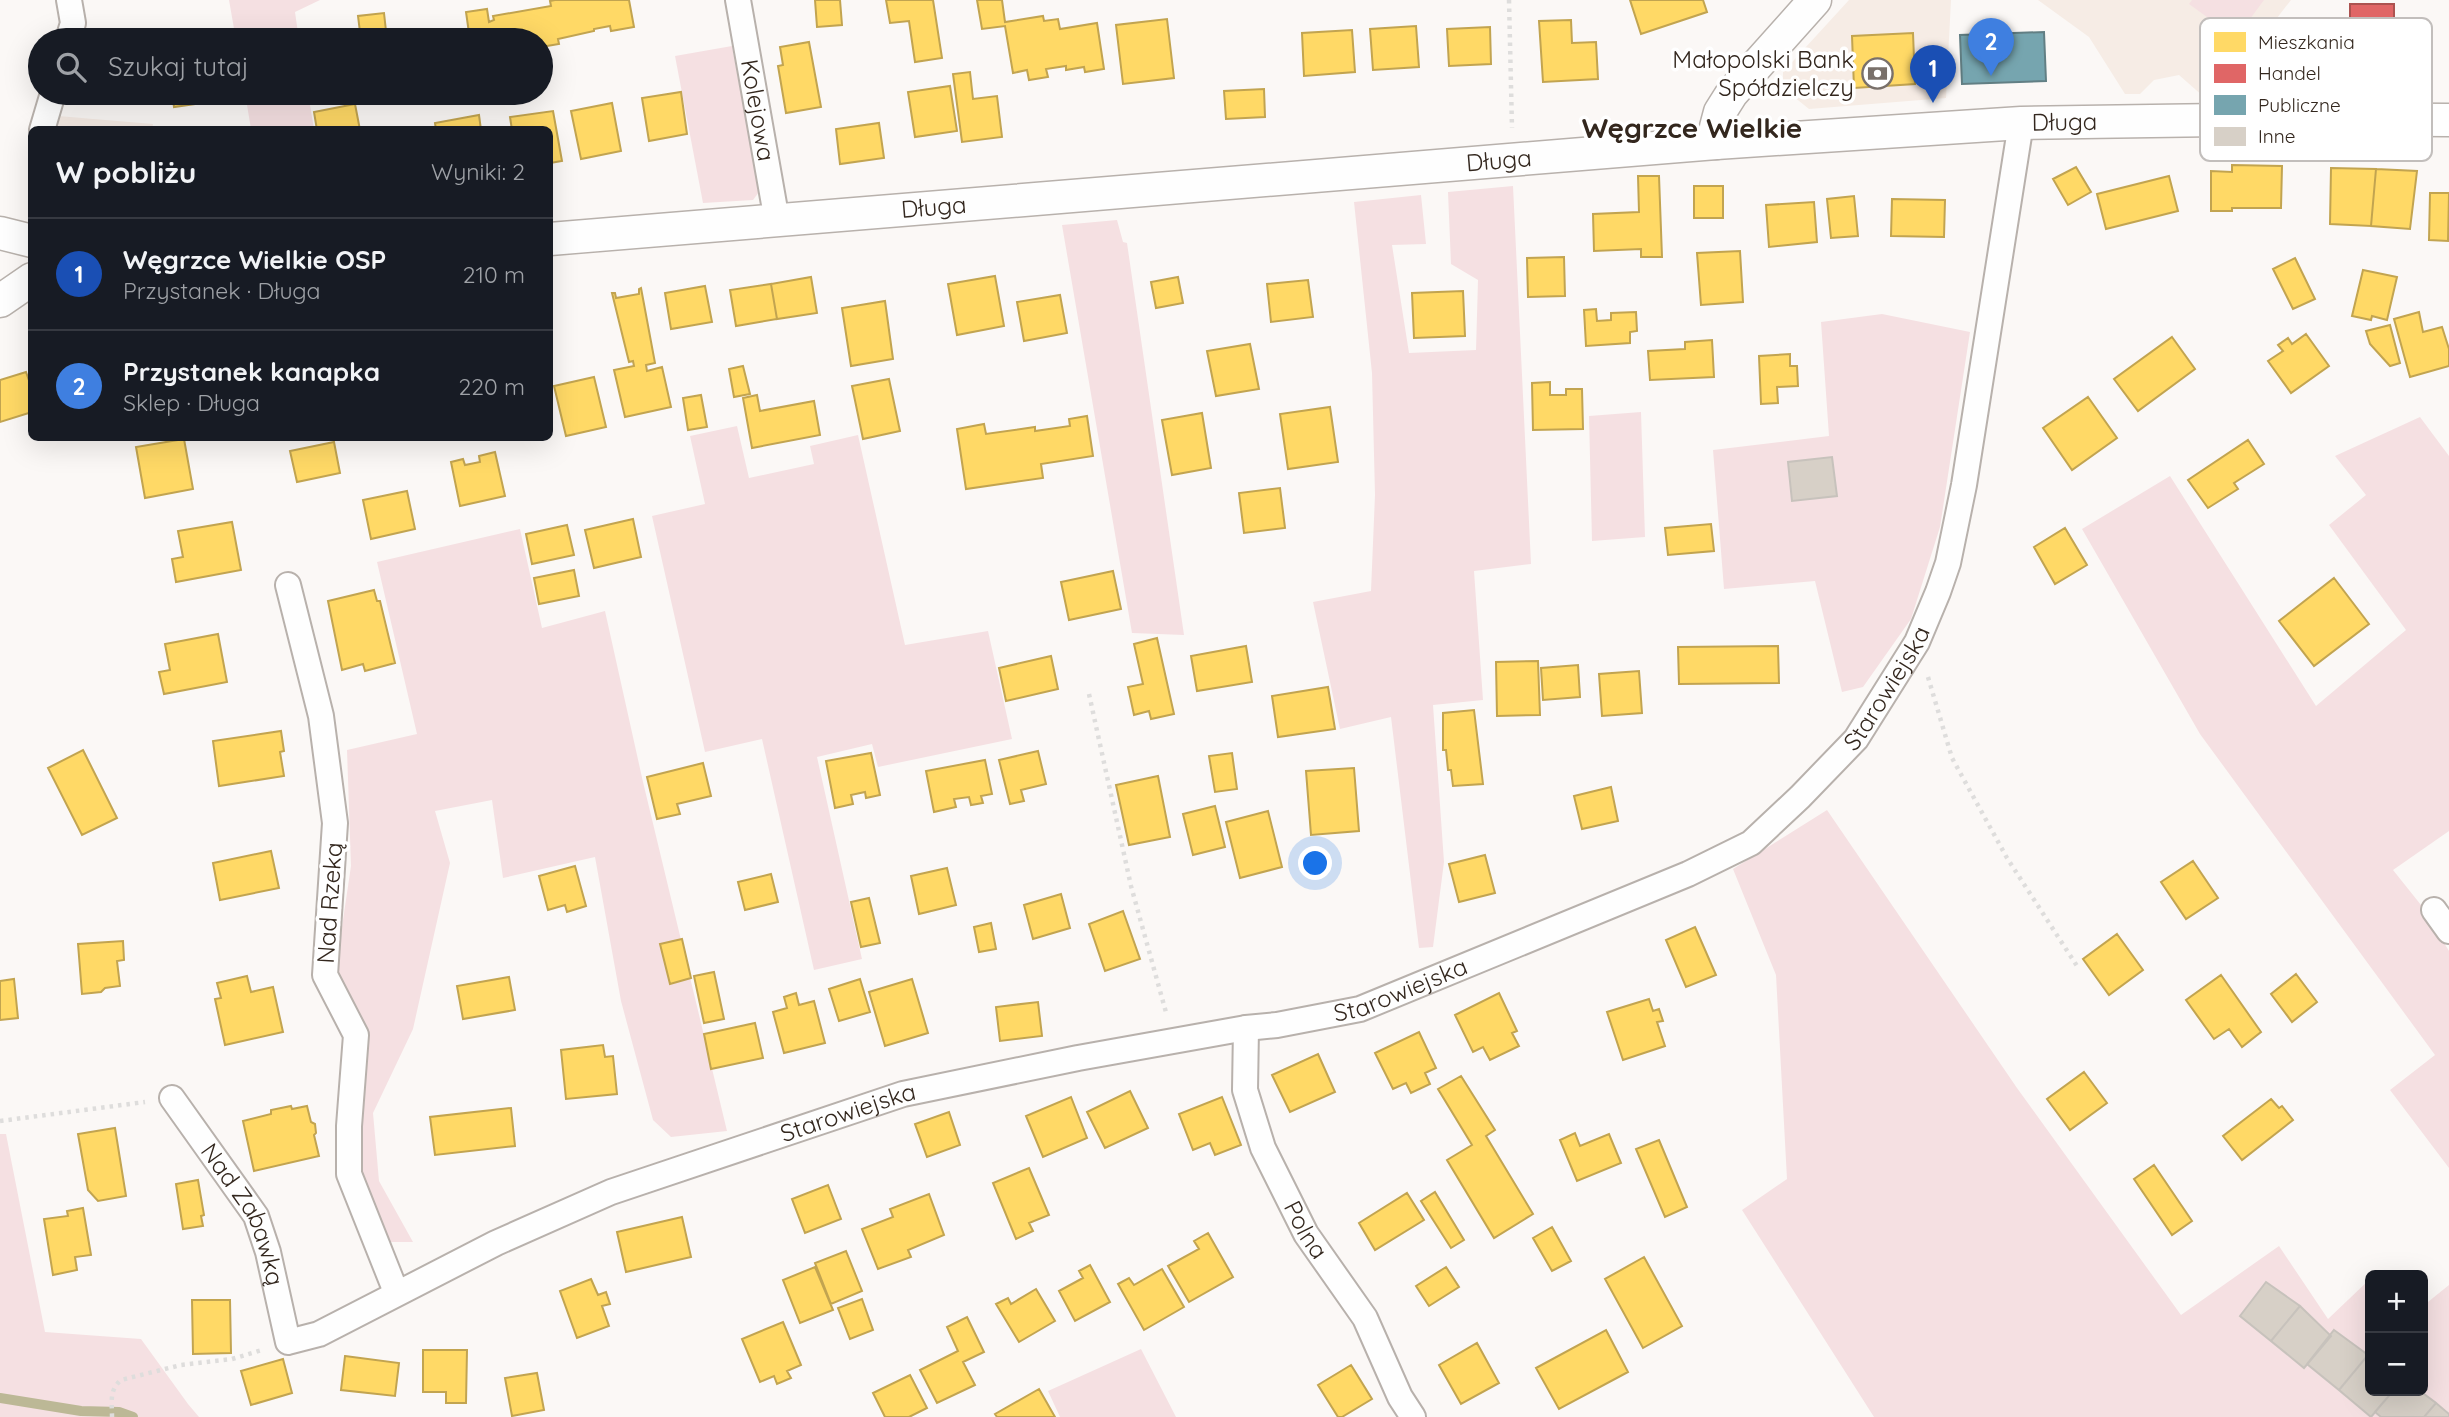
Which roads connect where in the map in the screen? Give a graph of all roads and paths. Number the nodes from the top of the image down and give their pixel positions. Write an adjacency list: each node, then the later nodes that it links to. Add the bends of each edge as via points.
1 (69, 0): 5 (street)
2 (738, 0): 12 (street, Kolejowa)
3 (1509, 0): 11 (path)
4 (1815, 0): 10 (street, via 1732,93 1720,112)
5 (72, 28)
6 (49, 105): 9 (street)
7 (2200, 120): 8 (street, Długa)
8 (2021, 122): 10 (street, Długa); 17 (street, Starowiejska, via 1964,485 1948,563)
9 (43, 126)
10 (1716, 143): 11 (street, Długa)
11 (1513, 161): 12 (street, Długa)
12 (777, 221): 13 (street, Długa)
13 (553, 239)
14 (28, 282): 15 (street)
15 (0, 300)
16 (288, 585): 26 (street, Nad Rzeką, via 321,716 335,824 325,975 356,1035 349,1174)
17 (1917, 642): 21 (path, via 1952,758 2007,858); 22 (street, Starowiejska, via 1856,739 1751,843 1688,874 1360,1009)
18 (1089, 694): 23 (path, via 1131,886)
19 (2434, 910): 20 (street)
20 (2449, 932)
21 (2077, 966)
22 (1246, 1028): 23 (street, Starowiejska); 29 (street, Polna, via 1245,1090 1263,1148 1306,1234 1365,1318)
23 (1174, 1041): 26 (street, Starowiejska, via 903,1094 611,1192)
24 (172, 1098): 25 (path); 27 (street, Nad Zabawką, via 256,1216)
25 (0, 1121)
26 (396, 1292): 27 (street, Starowiejska, via 319,1334)
27 (288, 1342): 28 (path, via 232,1359 181,1365 121,1380 112,1391)
28 (112, 1417)
29 (1413, 1417)

